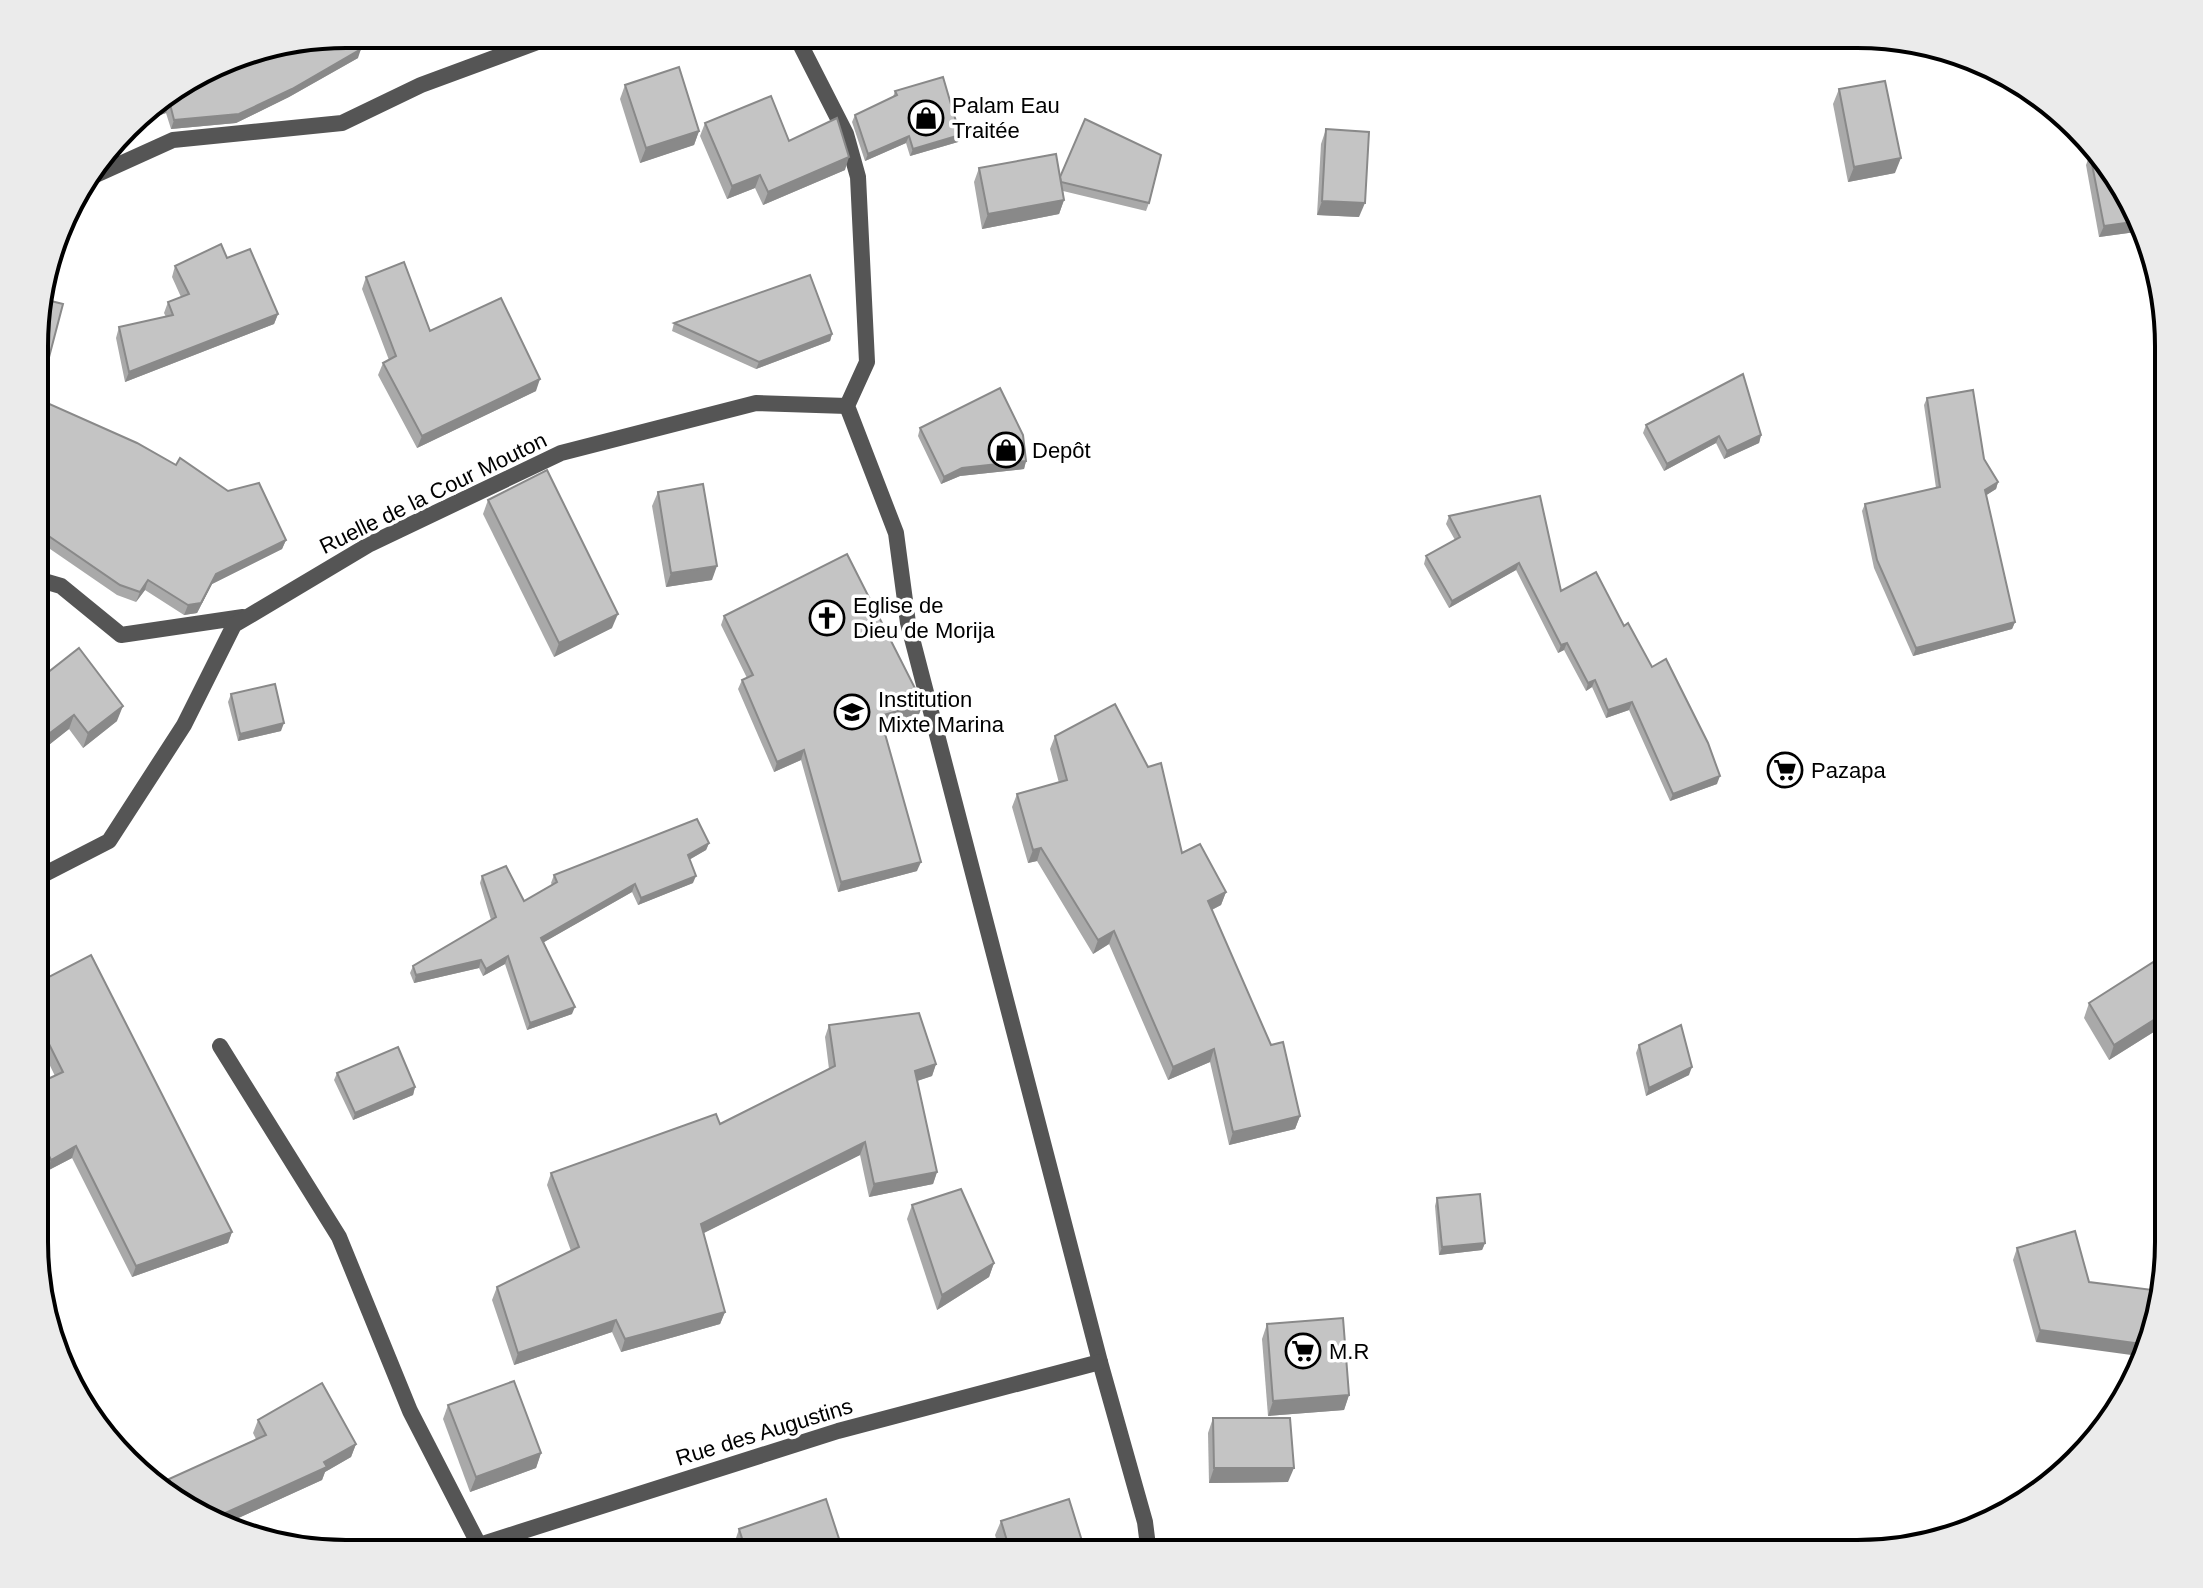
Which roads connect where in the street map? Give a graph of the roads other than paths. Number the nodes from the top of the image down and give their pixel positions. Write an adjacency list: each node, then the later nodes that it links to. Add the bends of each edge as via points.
1 (521, 48): 3 (street, via 421,85 342,123 173,140)
2 (802, 48): 4 (street, via 846,134 858,177 867,362)
3 (106, 170)
4 (847, 406): 6 (street, Ruelle de la Cour Mouton, via 756,403 561,453 370,544); 9 (street, via 896,533 908,623)
5 (48, 582): 6 (street, via 61,586 121,635)
6 (249, 616): 7 (street, Ruelle de la Cour Mouton, via 234,625 184,725 109,841)
7 (48, 872)
8 (220, 1046): 10 (street, via 339,1237 410,1411)
9 (1100, 1362): 11 (street, Rue des Augustins, via 838,1431); 12 (street)
10 (476, 1540)
11 (495, 1540)
12 (1147, 1540)

